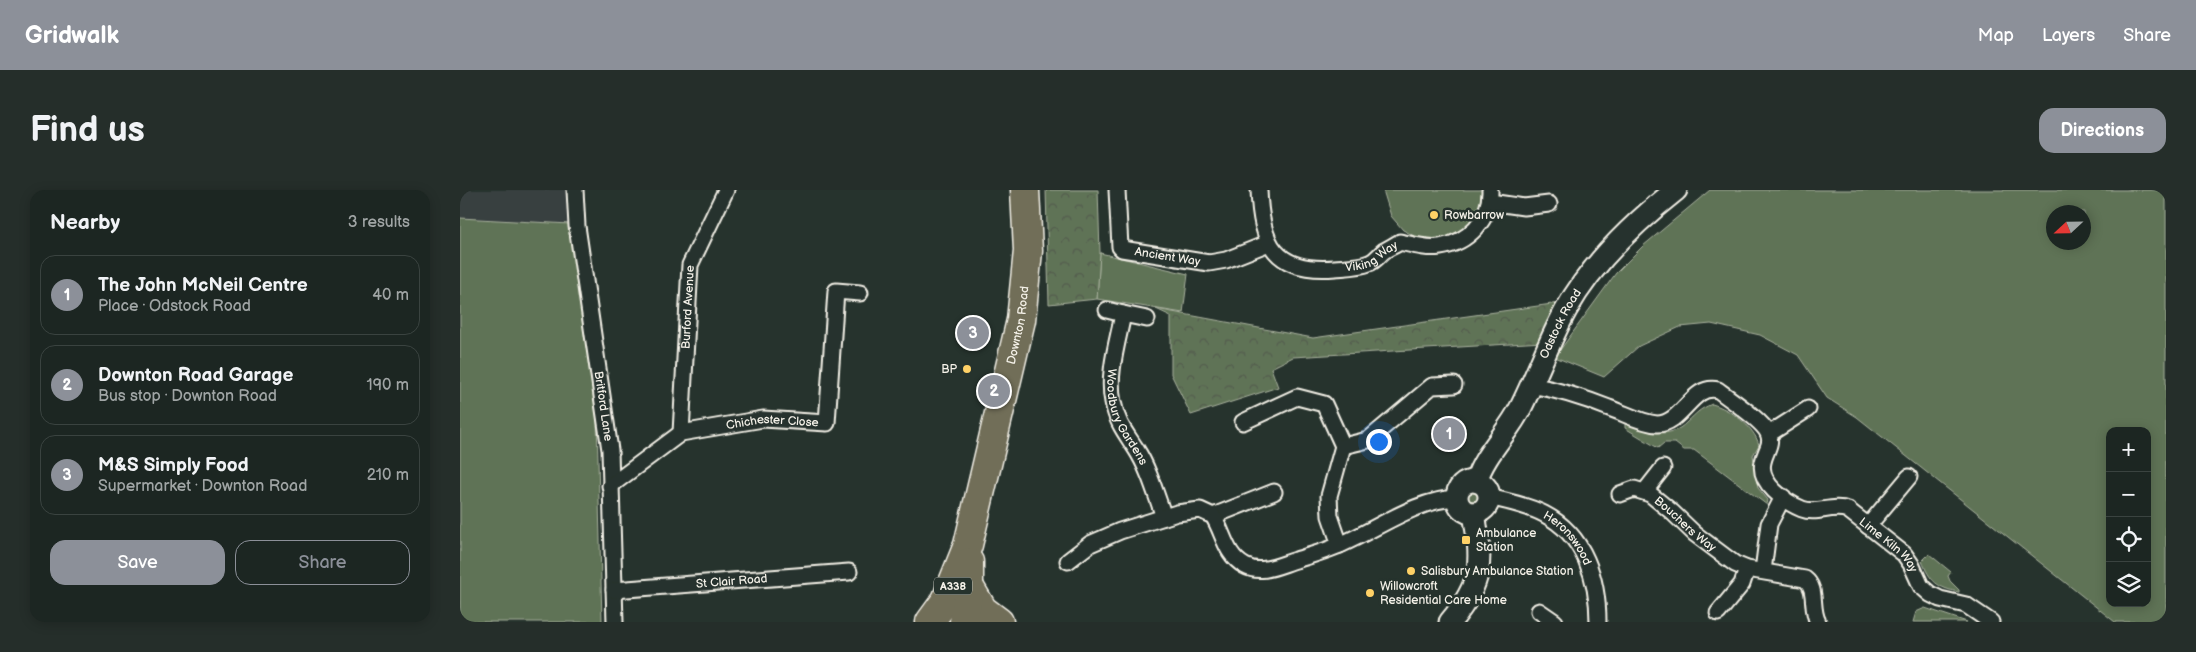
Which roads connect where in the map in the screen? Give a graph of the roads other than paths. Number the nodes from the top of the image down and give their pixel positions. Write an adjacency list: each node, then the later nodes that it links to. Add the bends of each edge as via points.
1 (575, 190): 23 (street, Britford Lane, via 577,226 610,450)
2 (726, 190): 18 (street, Burford Avenue, via 690,264)
3 (1025, 190): 34 (highway, Downton Road / A338, via 1028,251 1023,310)
4 (1117, 190): 9 (street, Ancient Way, via 1122,249 1209,263 1226,260)
5 (1259, 190): 9 (street, via 1261,222)
6 (1662, 194): 15 (street, Odstock Road, via 1580,288 1557,326)
7 (1490, 196): 8 (street, Viking Way, via 1524,207); 9 (street, Viking Way, via 1479,225 1463,240 1439,247 1400,242 1371,263 1313,270 1278,256)
8 (1550, 204)
9 (1269, 243)
10 (860, 293): 18 (street, Chichester Close, via 836,291 827,423 763,419)
11 (1107, 310): 12 (street)
12 (1123, 314): 13 (street); 32 (street, Woodbury Gardens, via 1113,371 1112,400 1120,427 1136,449)
13 (1147, 319)
14 (1454, 385): 20 (street, via 1432,386 1368,440)
15 (1532, 385): 19 (street, via 1658,424 1672,418 1702,391 1714,389 1764,426); 24 (street, Odstock Road, via 1507,431 1486,459)
16 (1808, 409): 19 (street)
17 (1243, 422): 20 (street, via 1297,397 1324,404)
18 (681, 433): 23 (street, Chichester Close)
19 (1769, 434): 28 (street, Lime Kiln Way, via 1771,442 1763,461 1763,471 1769,485)
20 (1343, 446): 35 (street, via 1329,496 1330,516)
21 (1664, 468): 25 (street)
22 (1909, 477): 33 (street)
23 (610, 486): 41 (street, Britford Lane)
24 (1483, 489): 29 (street, Odstock Road, via 1463,485); 30 (street, Odstock Road, via 1486,506); 50 (street, Heronswood, via 1544,514 1568,531 1594,579)
25 (1645, 491): 27 (street, Bouchers Way, via 1629,489); 37 (street, Bouchers Way, via 1706,543)
26 (1274, 492): 31 (street)
27 (1620, 494)
28 (1783, 497): 33 (street, Lime Kiln Way, via 1807,510 1844,509); 38 (street, via 1769,524)
29 (1458, 498): 30 (street, via 1461,507); 35 (street, via 1426,504)
30 (1474, 513): 48 (street, via 1480,550 1478,572 1466,602)
31 (1213, 516): 32 (street, via 1200,510); 35 (street, via 1224,544 1235,558 1253,569 1267,570)
32 (1164, 517): 36 (street, via 1090,544)
33 (1868, 526): 52 (street, Lime Kiln Way, via 1904,554 1921,586 1930,594 1966,605)
34 (968, 545): 40 (highway, Downton Road / A338); 45 (highway, Downton Road / A338, via 946,600)
35 (1340, 545)
36 (1068, 561)
37 (1747, 569): 38 (street, Bouchers Way); 43 (street, via 1742,584)
38 (1763, 571): 51 (street, Bouchers Way, via 1809,582)
39 (849, 572): 41 (street, St Clair Road)
40 (970, 586): 46 (highway, Downton Road / A338); 47 (highway, via 982,610)
41 (614, 590): 44 (street, Britford Lane)
42 (1539, 611): 49 (street)
43 (1718, 614)
44 (615, 622)
45 (930, 622)
46 (964, 622)
47 (999, 622)
48 (1450, 622)
49 (1555, 622)
50 (1598, 622)
51 (1818, 622)
52 (1991, 622)

